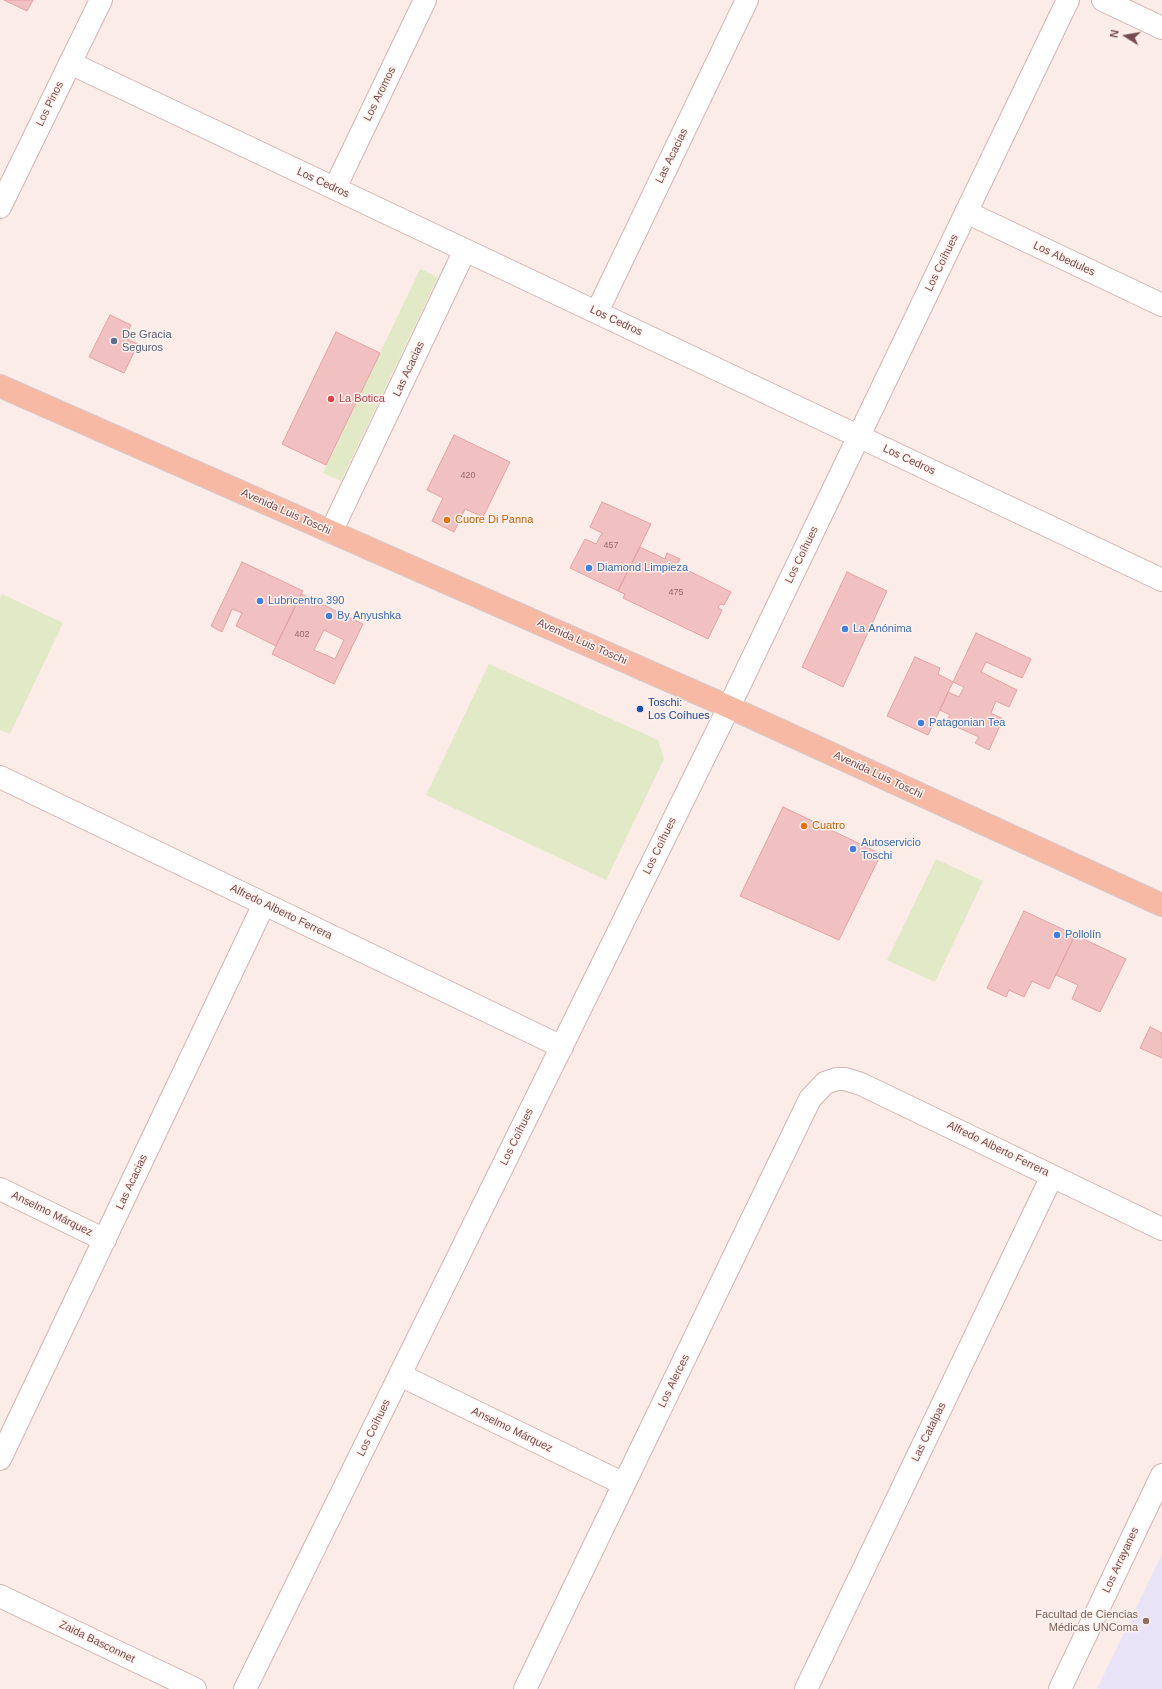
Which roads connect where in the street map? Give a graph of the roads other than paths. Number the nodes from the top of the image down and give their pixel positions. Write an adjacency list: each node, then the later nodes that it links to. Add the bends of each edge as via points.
1 (100, 0): 7 (street, Los Pinos)
2 (425, 0): 8 (street, Los Aromos)
3 (747, 0): 13 (street, Las Acacias)
4 (1068, 0): 10 (street, Los Coíhues)
5 (1103, 0): 6 (street)
6 (1162, 28)
7 (70, 63): 8 (street, Los Cedros); 9 (street, Los Pinos)
8 (335, 188): 11 (street, Los Cedros)
9 (0, 208)
10 (966, 212): 12 (street, Los Abedules); 15 (street, Los Coíhues)
11 (465, 250): 13 (street, Los Cedros); 16 (street, Las Acacias)
12 (1162, 305)
13 (597, 312): 15 (street, Los Cedros)
14 (0, 386): 16 (main road, Avenida Luis Toschi)
15 (859, 436): 17 (street, Los Cedros); 18 (street, Los Coíhues)
16 (331, 532): 18 (main road, Avenida Luis Toschi)
17 (1162, 580)
18 (729, 707): 21 (main road, Avenida Luis Toschi); 22 (street, Los Coíhues)
19 (0, 777): 20 (street, Alfredo Alberto Ferrera)
20 (264, 904): 22 (street, Alfredo Alberto Ferrera); 27 (street, Las Acacias)
21 (1162, 905)
22 (562, 1047): 28 (street, Los Coíhues)
23 (831, 1081): 24 (street, Alfredo Alberto Ferrera, via 845,1079 861,1084); 31 (street, Los Alerces, via 820,1087 810,1099)
24 (1052, 1176): 26 (street, Alfredo Alberto Ferrera); 36 (street, Las Catalpas)
25 (0, 1189): 27 (street, Anselmo Márquez)
26 (1162, 1229)
27 (105, 1240): 29 (street, Las Acacias)
28 (400, 1375): 31 (street, Anselmo Márquez); 34 (street, Los Coíhues)
29 (0, 1459)
30 (1162, 1475): 37 (street, Los Arrayanes)
31 (624, 1484): 35 (street, Los Alerces)
32 (0, 1596): 33 (street, Zaida Basconnet)
33 (195, 1689)
34 (245, 1689)
35 (525, 1689)
36 (806, 1689)
37 (1060, 1689)

